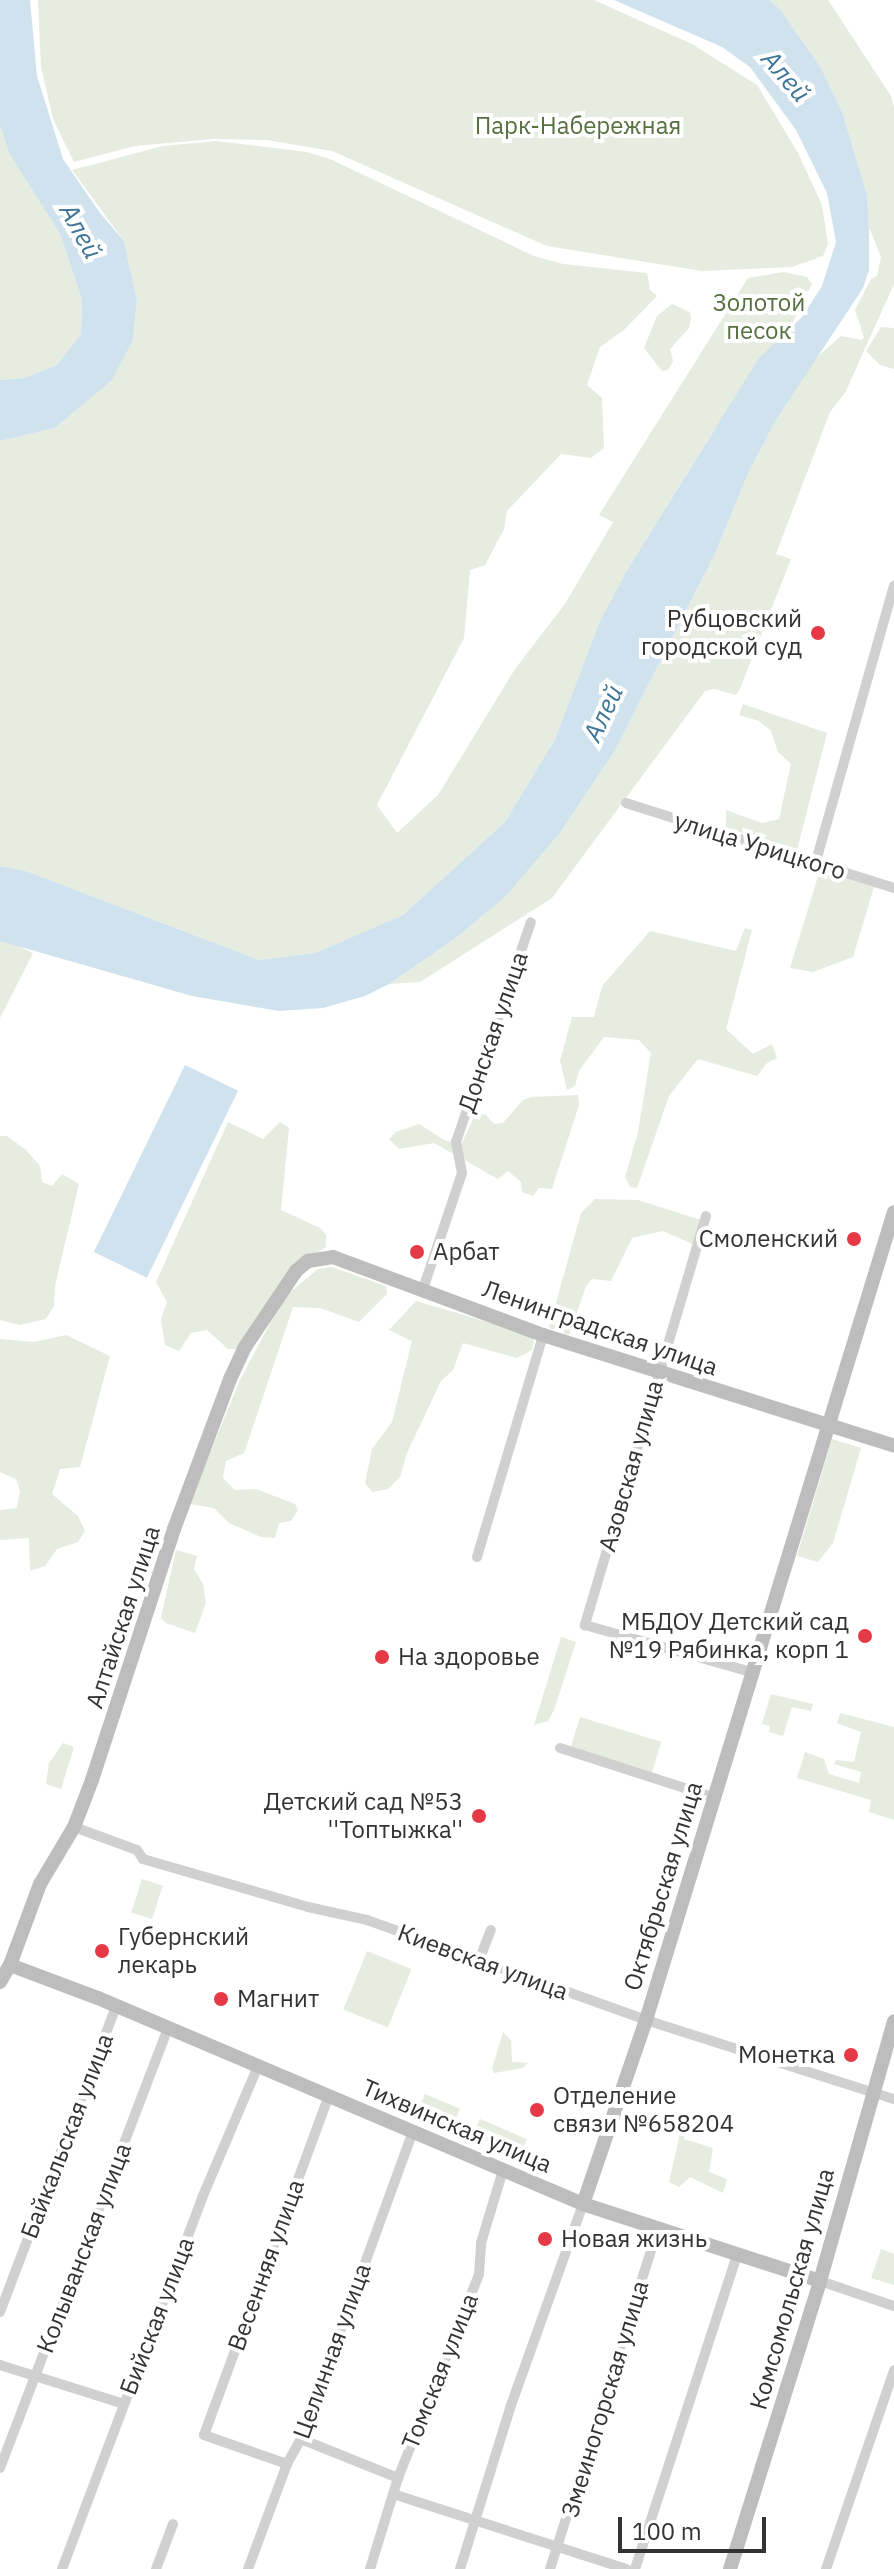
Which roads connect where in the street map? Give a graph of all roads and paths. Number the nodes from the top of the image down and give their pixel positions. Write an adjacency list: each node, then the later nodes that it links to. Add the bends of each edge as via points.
1 (894, 586): 3 (street)
2 (626, 803): 3 (street, улица Урицкого)
3 (816, 861): 4 (street, улица Урицкого)
4 (894, 888)
5 (531, 922): 10 (street, Донская улица, via 456,1142 462,1173)
6 (894, 1212): 8 (main road, Октябрьская улица)
7 (706, 1216): 12 (street, Азовская улица)
8 (890, 1238): 13 (main road, Октябрьская улица)
9 (296, 1271): 10 (main road, Ленинградская улица, via 308,1261 333,1257); 19 (main road, Алтайская улица, via 230,1379)
10 (423, 1289): 11 (main road, Ленинградская улица)
11 (543, 1335): 12 (main road, Ленинградская улица); 15 (street)
12 (658, 1371): 13 (main road, Ленинградская улица); 16 (street, Азовская улица, via 585,1625)
13 (827, 1427): 14 (main road, Ленинградская улица); 16 (main road, Октябрьская улица)
14 (894, 1446)
15 (477, 1557)
16 (751, 1672): 18 (main road, Октябрьская улица)
17 (560, 1748): 18 (street)
18 (713, 1797): 25 (main road, Октябрьская улица)
19 (74, 1827): 21 (street, Киевская улица, via 137,1850 143,1859 367,1920); 22 (main road, Алтайская улица, via 40,1884)
20 (491, 1930): 21 (street)
21 (480, 1958): 25 (street, Киевская улица)
22 (10, 1965): 23 (main road, Алтайская улица); 24 (main road, Тихвинская улица)
23 (0, 1982)
24 (116, 2006): 27 (main road, Тихвинская улица); 39 (street, Байкальская улица)
25 (646, 2020): 29 (street, Киевская улица); 34 (main road, Октябрьская улица)
26 (894, 2021): 29 (main road, Комсомольская улица)
27 (168, 2028): 28 (main road, Тихвинская улица); 42 (street, Колыванская улица)
28 (258, 2066): 30 (main road, Тихвинская улица); 43 (street, Бийская улица)
29 (872, 2092): 31 (street, Киевская улица); 37 (main road, Комсомольская улица)
30 (329, 2095): 32 (main road, Тихвинская улица); 45 (street, Весенняя улица, via 204,2435)
31 (894, 2099)
32 (413, 2131): 33 (main road, Тихвинская улица); 44 (street, Целинная улица)
33 (503, 2170): 34 (main road, Тихвинская улица); 47 (street, Томская улица, via 481,2243 479,2274)
34 (583, 2204): 35 (main road, Тихвинская улица); 49 (street, Октябрьская улица)
35 (658, 2229): 36 (main road, Тихвинская улица); 51 (street, Змеиногорская улица)
36 (737, 2256): 37 (main road, Тихвинская улица); 59 (street)
37 (820, 2281): 38 (street, Тихвинская улица); 60 (main road, Комсомольская улица)
38 (894, 2306)
39 (0, 2312)
40 (0, 2365): 42 (street)
41 (894, 2370): 61 (street)
42 (36, 2375): 43 (street); 46 (street, Колыванская улица)
43 (124, 2404): 52 (street, Бийская улица)
44 (301, 2439): 45 (street, Целинная улица); 47 (street)
45 (287, 2464): 54 (street, Целинная улица)
46 (0, 2468)
47 (398, 2478): 48 (street, Томская улица)
48 (393, 2494): 49 (street); 55 (street, Томская улица)
49 (475, 2523): 51 (street); 56 (street, Октябрьская улица)
50 (173, 2524): 53 (street)
51 (559, 2546): 57 (street, Змеиногорская улица); 58 (street)
52 (62, 2569)
53 (156, 2569)
54 (248, 2569)
55 (370, 2569)
56 (460, 2569)
57 (550, 2569)
58 (626, 2569)
59 (635, 2569)
60 (730, 2569)
61 (826, 2569)

